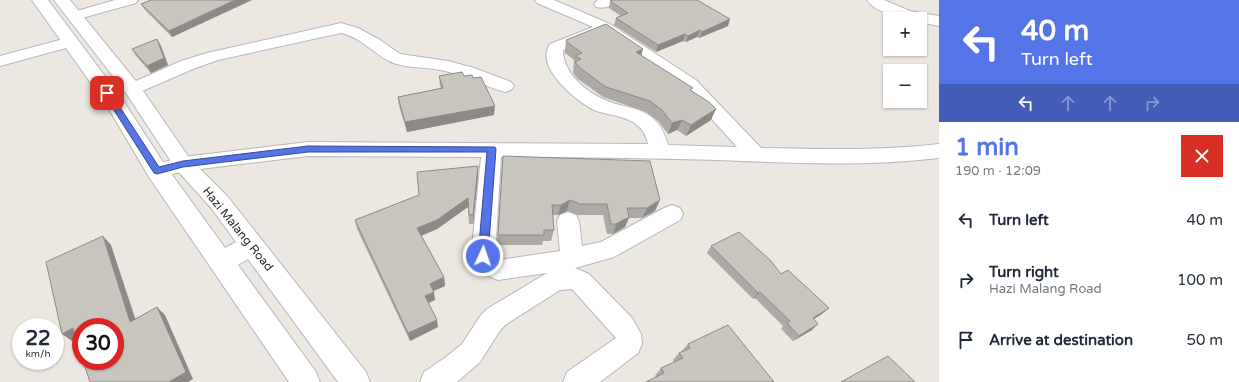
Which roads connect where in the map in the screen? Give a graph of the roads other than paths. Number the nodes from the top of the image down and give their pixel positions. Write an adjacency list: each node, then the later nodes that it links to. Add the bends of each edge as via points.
1 (40, 0): 8 (main road)
2 (131, 0): 5 (street)
3 (874, 0): 6 (street, via 891,10)
4 (550, 1): 7 (street)
5 (68, 8): 11 (main road, Hazi Malang Road)
6 (939, 22)
7 (605, 27): 13 (street, via 556,47 555,53 561,72 596,103 640,118 656,133); 15 (street, via 690,84)
8 (71, 42): 9 (street); 17 (main road, via 115,103)
9 (0, 61)
10 (505, 86): 11 (street, via 442,64 396,58 353,31 341,28 213,56)
11 (133, 89): 16 (main road, Hazi Malang Road)
12 (492, 149): 13 (street); 16 (street, via 308,149); 21 (street, via 483,247 487,265 498,270)
13 (660, 151): 15 (street)
14 (939, 152): 15 (street, via 832,157)
15 (756, 155)
16 (183, 164): 17 (street); 20 (main road, Hazi Malang Road, via 220,203)
17 (157, 171): 22 (main road)
18 (672, 214): 21 (street, via 606,250)
19 (568, 221): 21 (street)
20 (252, 245): 22 (main road); 24 (main road, Hazi Malang Road)
21 (572, 259)
22 (221, 262): 23 (main road)
23 (306, 382)
24 (356, 382)
25 (434, 382): 26 (street, via 475,349 496,317 551,282 565,278 580,281 623,326 630,338 628,344)
26 (577, 382)

